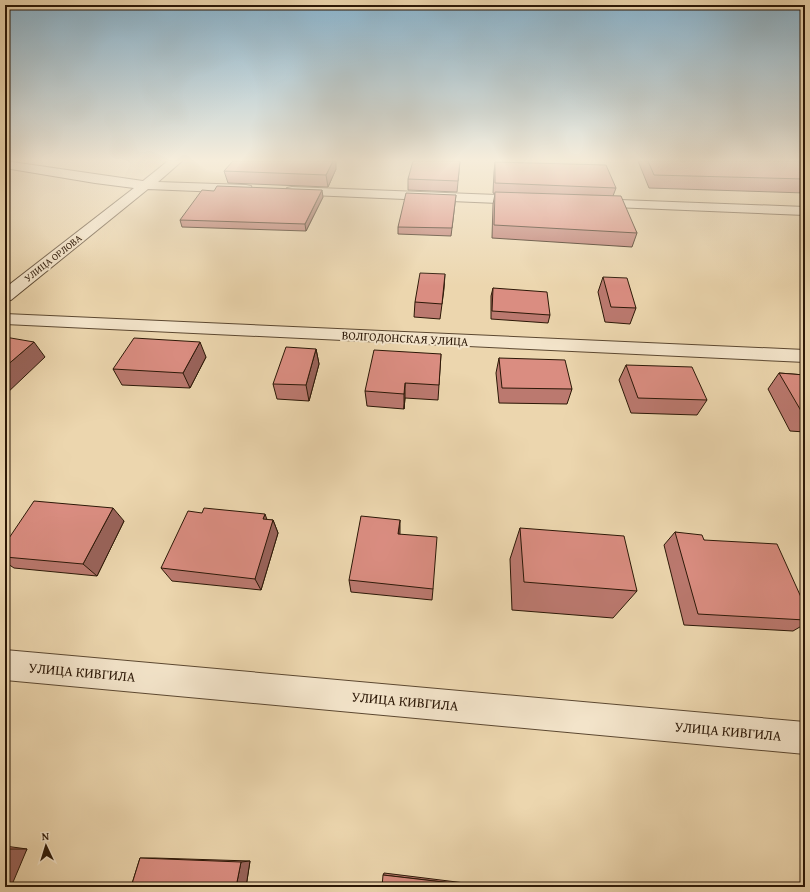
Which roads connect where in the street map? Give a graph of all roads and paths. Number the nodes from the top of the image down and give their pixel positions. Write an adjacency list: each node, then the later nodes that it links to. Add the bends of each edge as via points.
1 (123, 203): 4 (street, УЛИЦА ОРЛОВА)
2 (598, 203): 3 (street)
3 (805, 211)
4 (5, 296)
5 (5, 319): 6 (street, ВОЛГОДОНСКАЯ УЛИЦА)
6 (805, 356)
7 (5, 665): 8 (street, УЛИЦА КИВГИЛА)
8 (805, 738)

